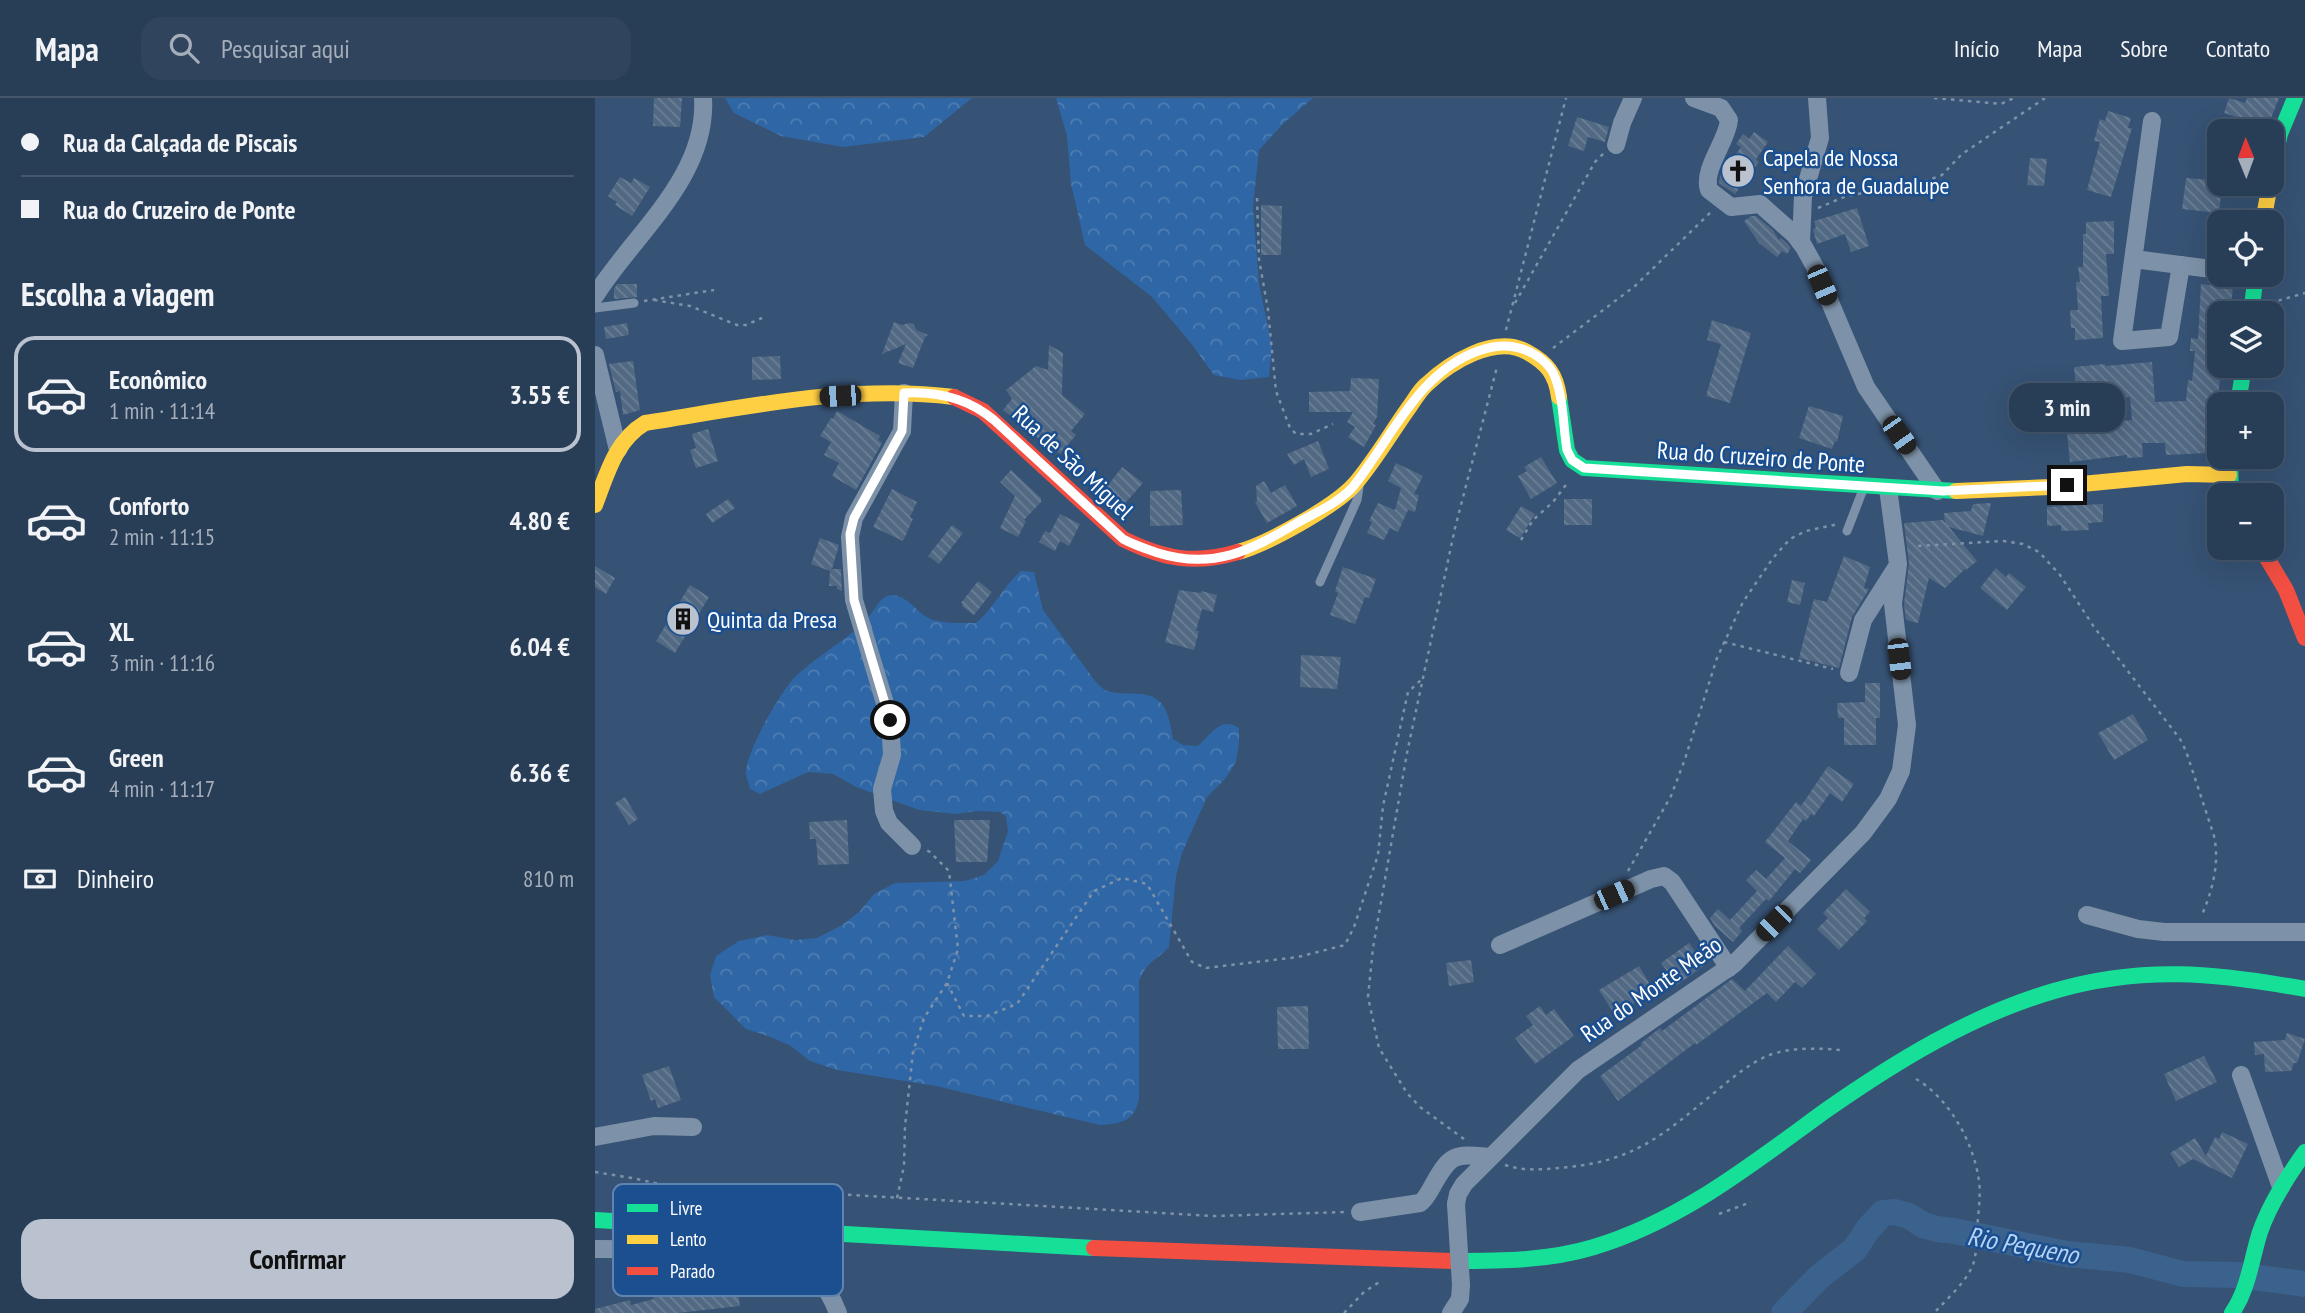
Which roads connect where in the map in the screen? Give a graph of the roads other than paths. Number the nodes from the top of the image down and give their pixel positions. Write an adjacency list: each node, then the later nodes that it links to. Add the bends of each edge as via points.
1 (703, 98): 15 (street, via 702,127 684,173)
2 (1633, 98): 8 (street)
3 (1694, 98): 10 (street, via 1721,108 1729,120 1707,180 1709,190 1735,207 1757,203)
4 (1817, 98): 9 (street, via 1819,143)
5 (2295, 98): 7 (main road)
6 (2152, 121): 12 (street)
7 (2284, 127)
8 (1616, 145)
9 (1802, 215): 10 (lane); 11 (street)
10 (1774, 216): 11 (street)
11 (1801, 243): 21 (street, via 1866,387)
12 (2134, 259): 13 (street); 13 (street, via 2122,341 2169,337)
13 (2181, 265): 14 (street)
14 (2207, 268)
15 (595, 296)
16 (634, 303): 17 (lane)
17 (595, 308)
18 (595, 355): 20 (street)
19 (904, 393): 20 (main road, Rua de São Miguel, via 805,398 656,420 634,429); 25 (main road, Rua de São Miguel, via 941,395 975,406 1123,539 1174,558 1211,559 1254,547 1332,503); 37 (street, via 902,431 854,518 850,537 854,600 890,716 892,755 882,789 884,811 889,823)
20 (618, 450): 30 (main road, Rua de São Miguel)
21 (1914, 457): 28 (street, via 1911,474); 29 (street)
22 (1584, 468): 25 (main road, Rua de São Miguel, via 1569,456 1556,379 1550,368 1524,349 1497,346 1464,357 1422,389); 27 (main road, Rua do Cruzeiro de Ponte)
23 (2230, 469): 24 (main road)
24 (2229, 475): 26 (main road); 29 (main road, Rua do Cruzeiro de Ponte)
25 (1358, 481): 34 (lane, via 1357,500)
26 (2230, 483)
27 (1864, 486): 28 (main road, Rua do Cruzeiro de Ponte); 31 (lane)
28 (1895, 488): 29 (main road, Rua do Cruzeiro de Ponte); 33 (street, Rua do Monte Meão)
29 (1937, 491)
30 (595, 505)
31 (1849, 527)
32 (2268, 560): 35 (main road)
33 (1898, 564): 36 (street, via 1863,620); 41 (street, Rua do Monte Meão, via 1893,604 1907,732 1896,785 1868,828)
34 (1320, 582)
35 (2305, 638)
36 (1849, 673)
37 (912, 846)
38 (2087, 915): 39 (street, via 2147,930)
39 (2305, 932)
40 (1500, 945): 41 (street, via 1661,876 1672,882)
41 (1729, 968): 48 (street, Rua do Monte Meão, via 1578,1070)
42 (2305, 976): 54 (main road, via 2171,959 2104,964 2035,981 1962,1010 1917,1035 1715,1173 1661,1204 1583,1234 1545,1243 1417,1245 1216,1239)
43 (2305, 989): 56 (main road, via 2226,976 2164,973 2099,980 2033,996 1920,1048 1684,1208 1603,1244 1548,1257 1474,1261 1216,1253)
44 (2241, 1075): 49 (street)
45 (693, 1127): 46 (street, via 654,1126)
46 (595, 1137)
47 (2305, 1152): 49 (main road)
48 (1490, 1157): 52 (street, via 1451,1159 1420,1203); 61 (street, Rua do Monte Meão, bridge, via 1458,1194 1461,1285 1459,1304)
49 (2281, 1186): 62 (main road)
50 (595, 1208): 51 (main road)
51 (613, 1209)
52 (1360, 1212)
53 (595, 1220): 55 (main road)
54 (843, 1220)
55 (613, 1221)
56 (843, 1233)
57 (595, 1249): 58 (street)
58 (613, 1249)
59 (831, 1296): 60 (street)
60 (838, 1313)
61 (1451, 1313)
62 (2232, 1313)

